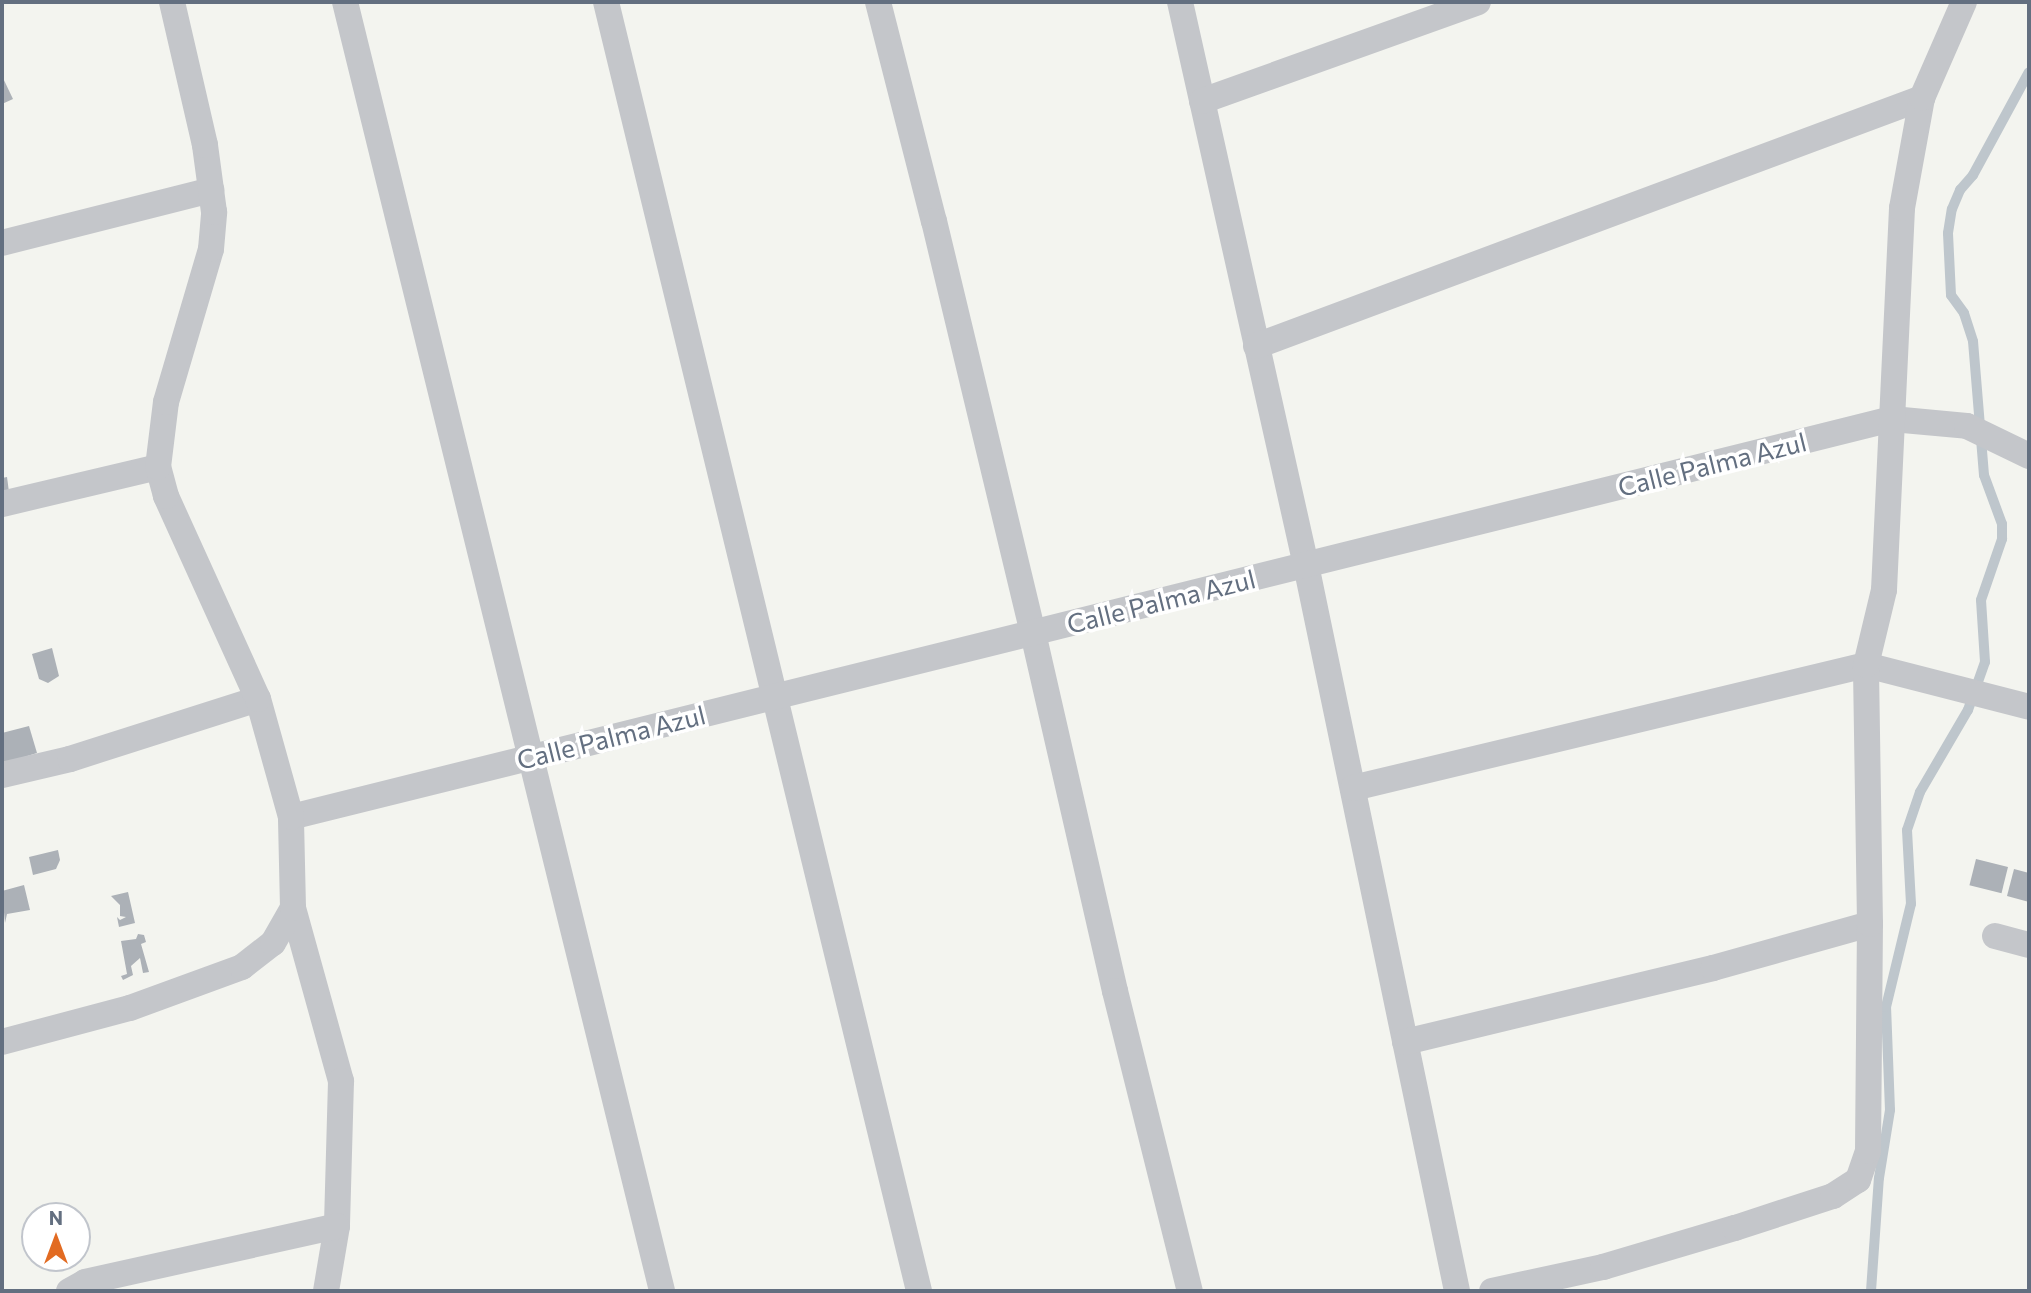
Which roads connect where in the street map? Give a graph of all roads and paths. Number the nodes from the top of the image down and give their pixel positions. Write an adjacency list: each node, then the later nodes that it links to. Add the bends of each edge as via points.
1 (172, 2): 10 (street)
2 (345, 2): 23 (street)
3 (606, 2): 20 (street)
4 (878, 2): 18 (street)
5 (1180, 2): 9 (street)
6 (1478, 2): 9 (street)
7 (1965, 2): 8 (street)
8 (1922, 98): 12 (street); 13 (street, via 1902,208)
9 (1202, 100): 12 (street)
10 (211, 190): 11 (street); 15 (street, via 211,249 166,402)
11 (2, 243)
12 (1256, 346): 17 (street)
13 (1892, 419): 14 (street, Calle Palma Azul, via 1967,426); 17 (street, Calle Palma Azul); 19 (street, via 1884,590)
14 (2029, 456)
15 (158, 467): 16 (street); 21 (street, via 166,496)
16 (2, 504)
17 (1306, 565): 18 (street, Calle Palma Azul); 25 (street)
18 (1033, 633): 20 (street, Calle Palma Azul); 38 (street)
19 (1866, 665): 22 (street); 25 (street); 28 (street)
20 (775, 696): 23 (street, Calle Palma Azul); 37 (street)
21 (258, 699): 24 (street, via 70,760); 26 (street)
22 (2029, 707)
23 (530, 757): 26 (street, Calle Palma Azul); 36 (street)
24 (2, 775)
25 (1353, 788): 32 (street)
26 (290, 817): 27 (street)
27 (293, 908): 31 (street, via 273,943 242,967 130,1008); 33 (street, via 341,1080)
28 (1870, 924): 32 (street, via 1713,968); 40 (street, via 1868,1151 1858,1180 1833,1196 1735,1228 1603,1267)
29 (1996, 936): 30 (street)
30 (2029, 946)
31 (2, 1042)
32 (1405, 1042): 39 (street)
33 (337, 1226): 34 (street, via 85,1282); 35 (street)
34 (69, 1291)
35 (326, 1291)
36 (662, 1291)
37 (919, 1291)
38 (1190, 1291)
39 (1457, 1291)
40 (1493, 1291)

